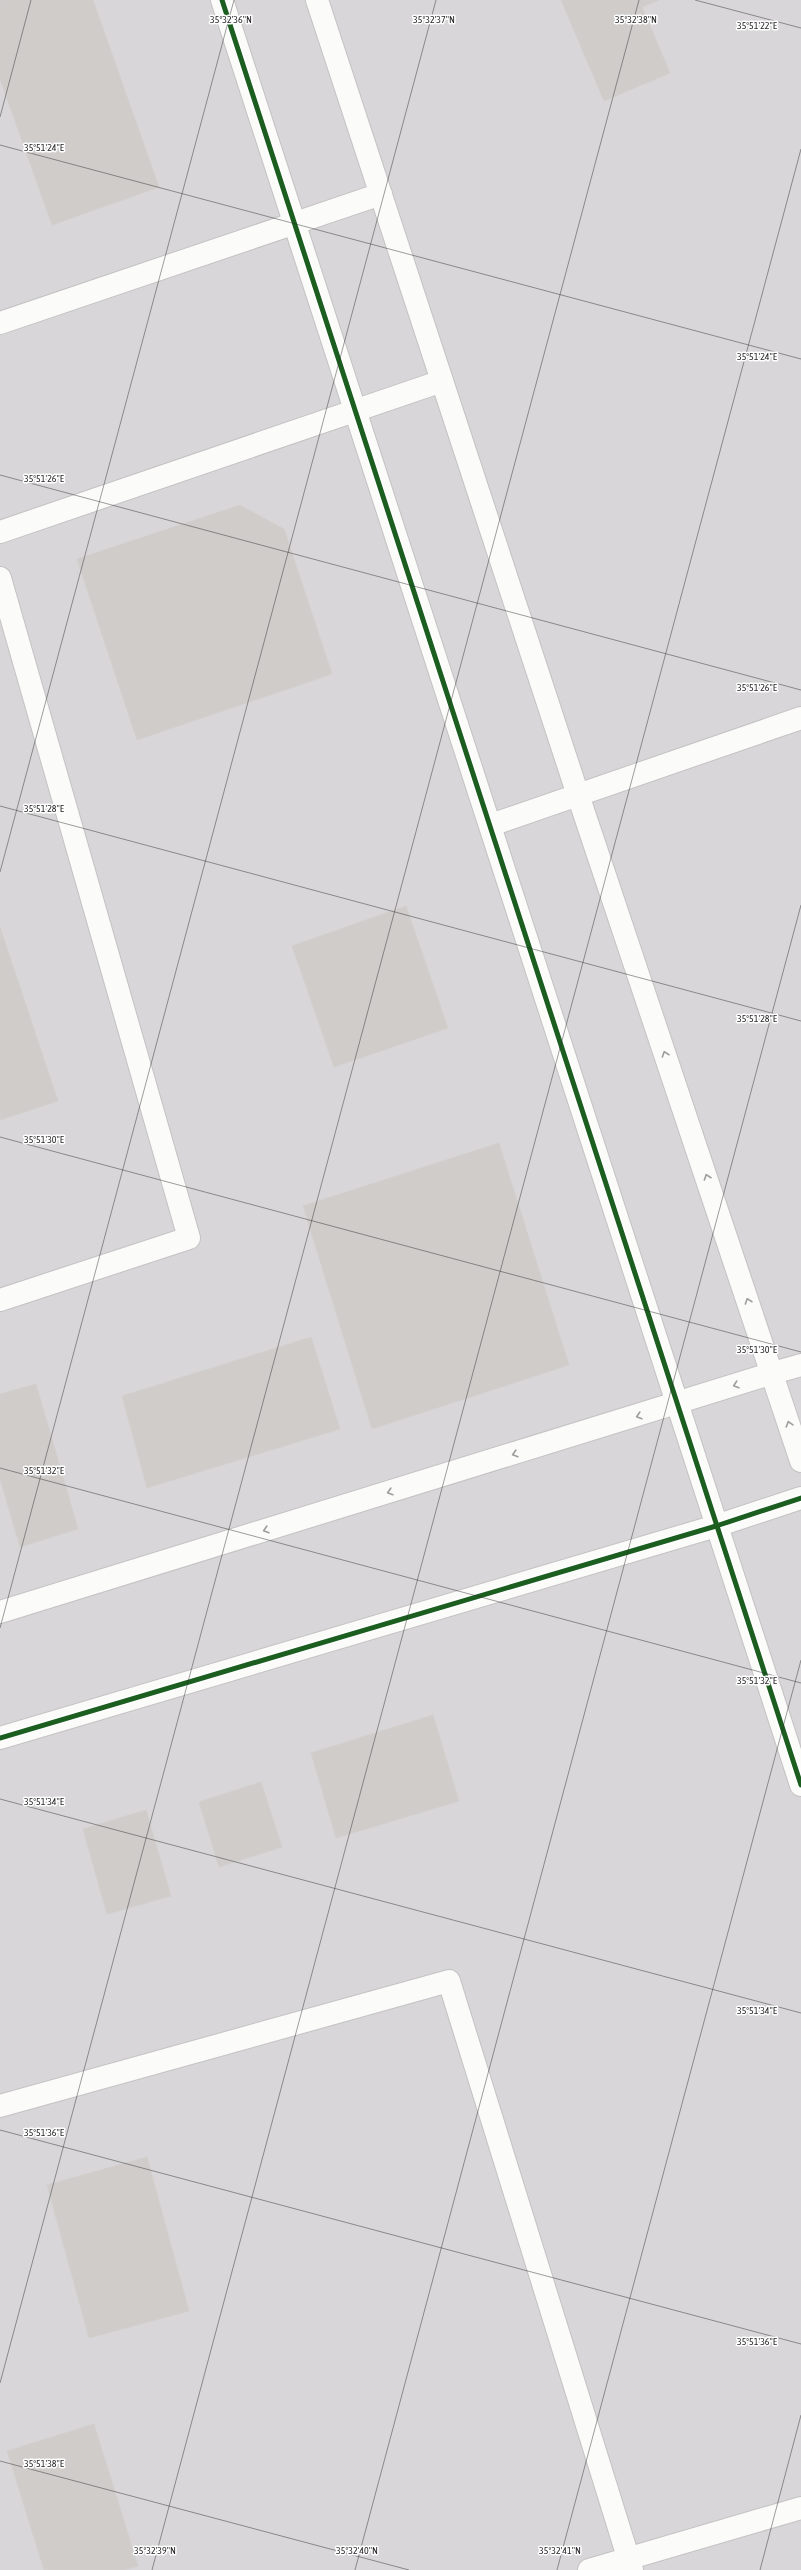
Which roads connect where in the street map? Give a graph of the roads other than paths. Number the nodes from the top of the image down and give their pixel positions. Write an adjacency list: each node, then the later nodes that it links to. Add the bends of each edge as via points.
1 (222, 0): 4 (street)
2 (317, 0): 3 (street)
3 (380, 194): 4 (street); 6 (street)
4 (296, 223): 5 (street); 7 (street)
5 (0, 323)
6 (442, 381): 7 (street); 11 (street)
7 (356, 410): 8 (street); 12 (street)
8 (0, 532)
9 (0, 578): 13 (street, via 189,1238)
10 (801, 718): 11 (street)
11 (578, 795): 12 (street); 15 (street, one-way to 11)
12 (491, 826): 16 (street)
13 (0, 1300)
14 (801, 1365): 15 (street)
15 (773, 1373): 16 (street, one-way to 16); 17 (street, one-way to 15)
16 (676, 1404): 19 (street); 20 (street, one-way to 20)
17 (801, 1461)
18 (801, 1498): 19 (street)
19 (716, 1526): 21 (street); 22 (street)
20 (0, 1612)
21 (0, 1738)
22 (801, 1785)
23 (0, 2106): 25 (street, via 449,1981)
24 (801, 2508): 25 (street)
25 (630, 2564): 26 (street)
26 (589, 2570)

